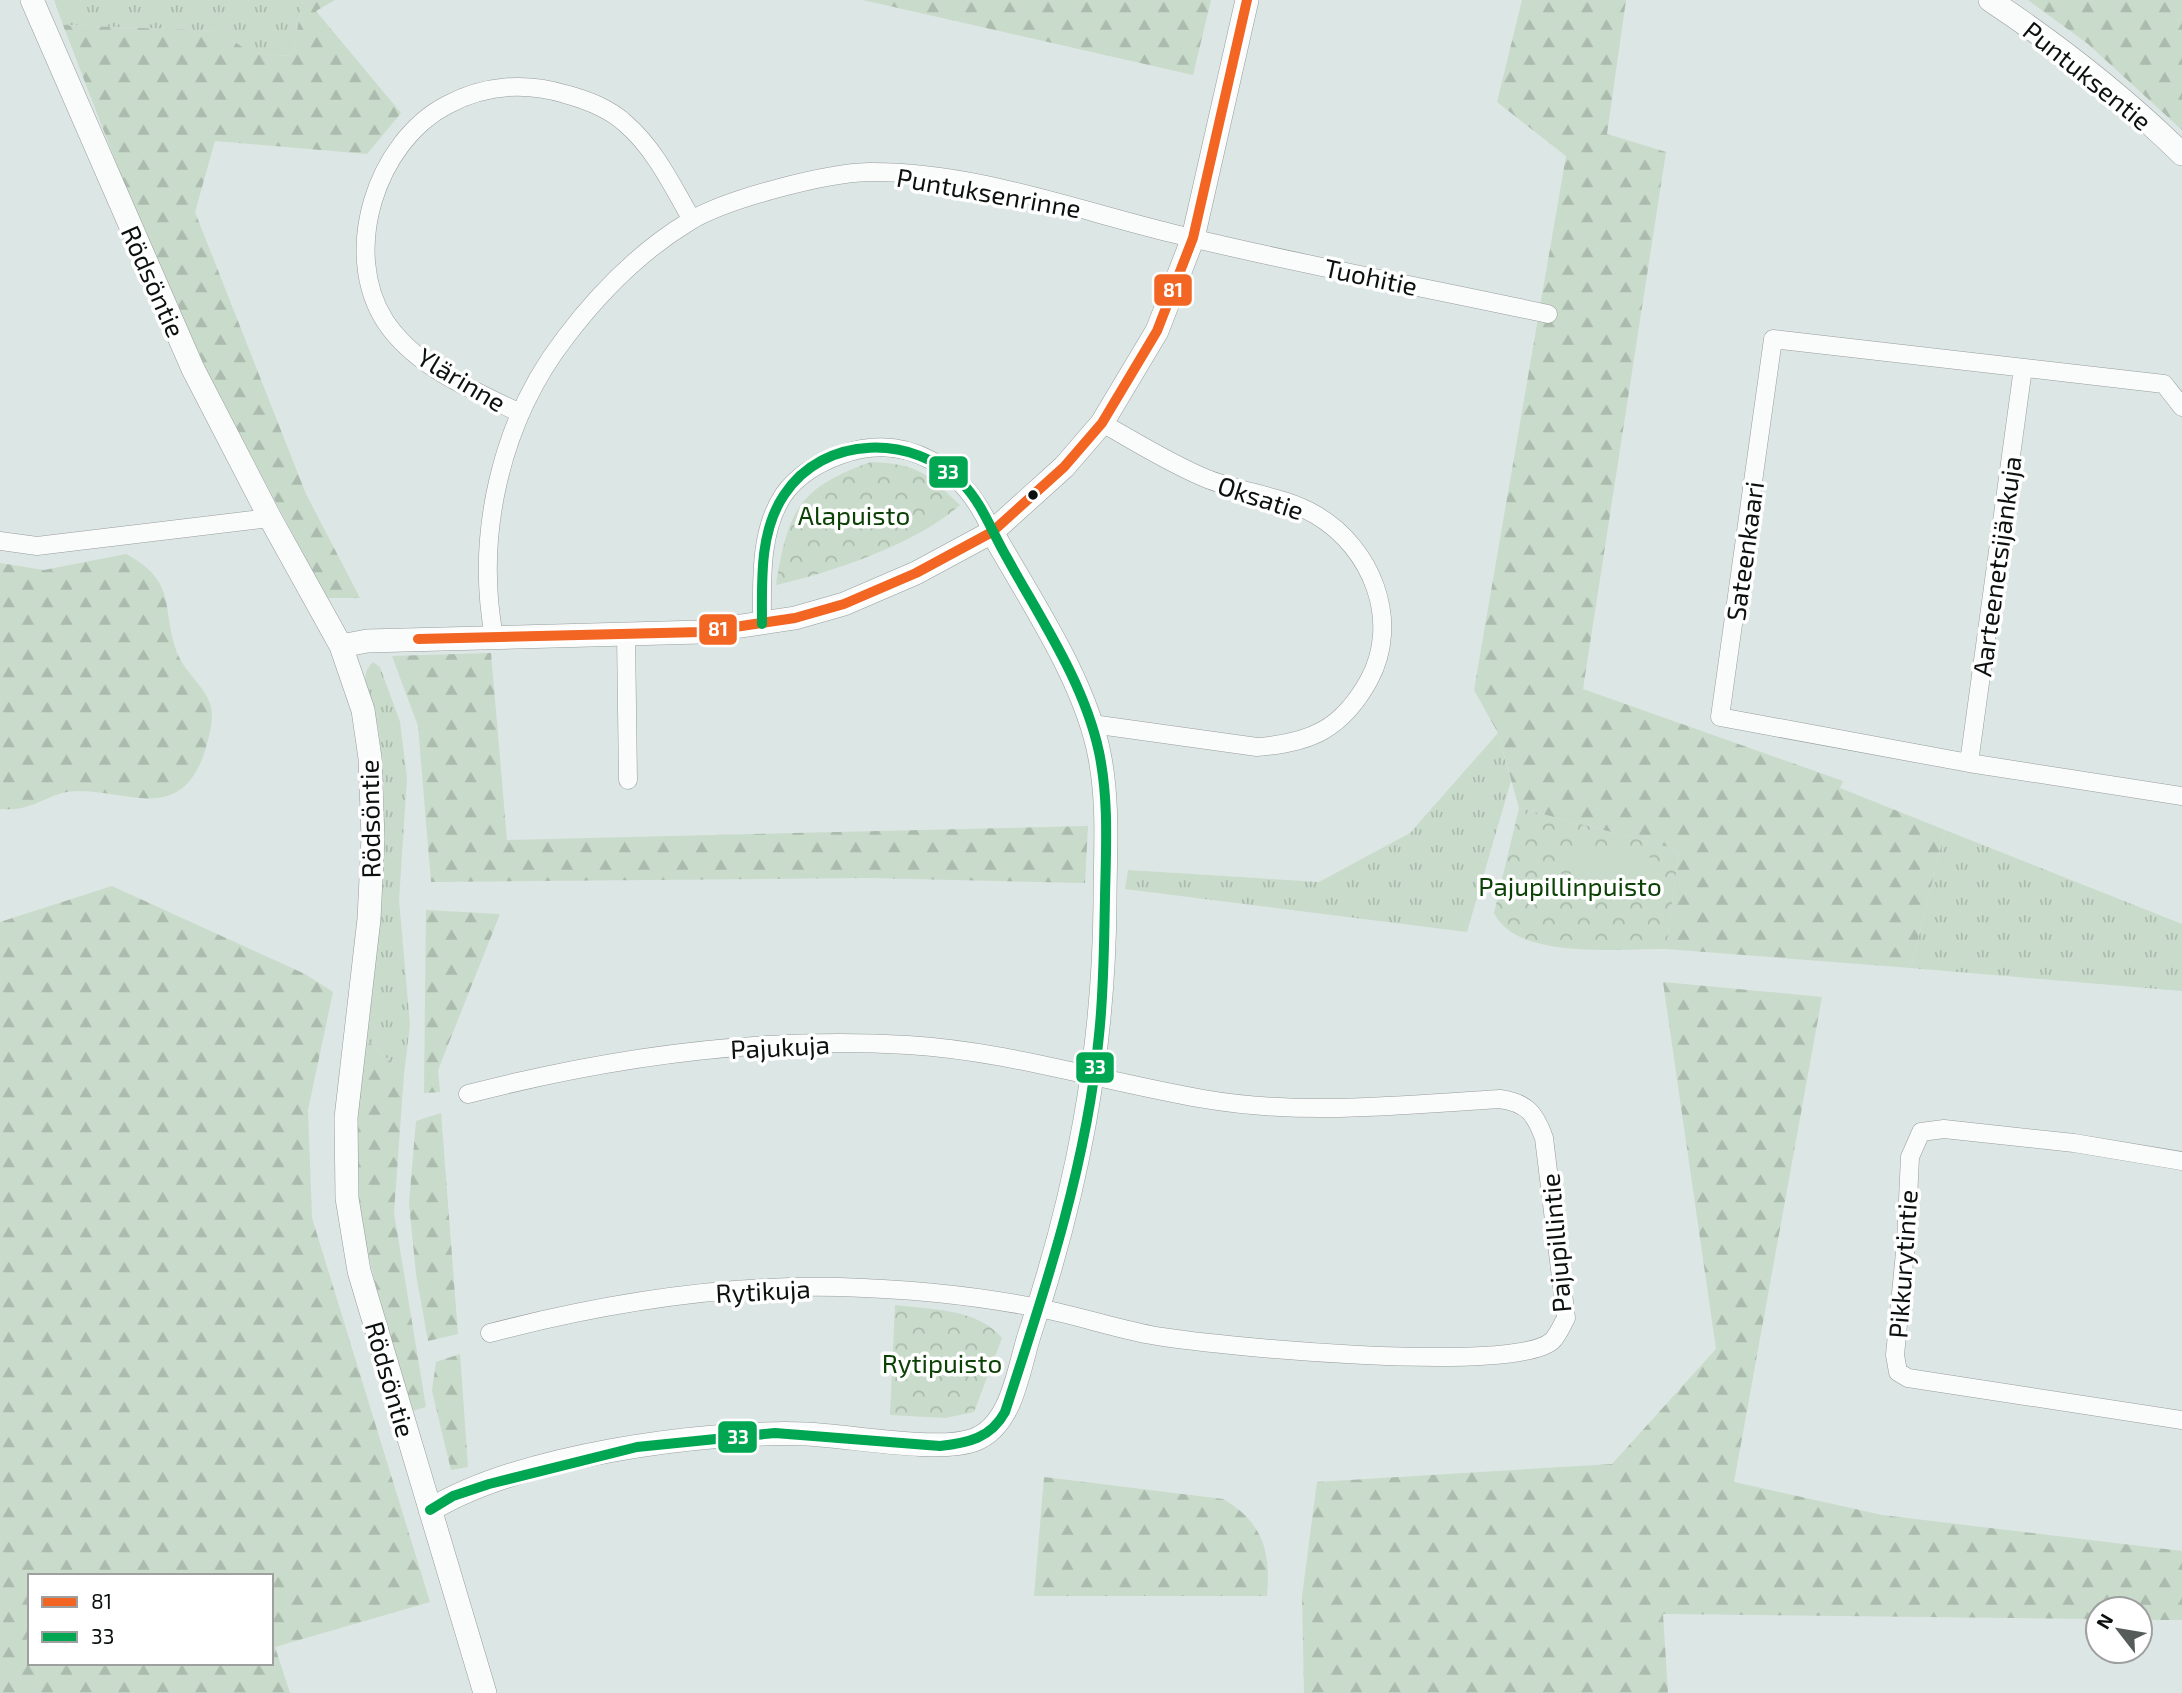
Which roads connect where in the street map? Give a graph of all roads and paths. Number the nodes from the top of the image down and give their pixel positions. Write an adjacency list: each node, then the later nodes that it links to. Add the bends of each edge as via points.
1 (32, 0): 12 (street, Rödsöntie, via 193,369)
2 (1247, 0): 6 (street)
3 (1990, 0): 4 (street, Puntuksentie, via 2091,73)
4 (2182, 154)
5 (692, 220): 6 (street, Puntuksenrinne, via 779,189 868,172 963,182); 10 (street, Puntuksenrinne, via 586,310 538,377); 10 (street, Ylärinne, via 646,146 608,110 584,99 548,89 513,86 481,90 445,105 417,127 371,198 365,263 372,294 385,321 407,346 463,385)
6 (1193, 238): 7 (street, Tuohitie); 11 (street, via 1157,331)
7 (1548, 314)
8 (2023, 368): 9 (street, Sateenkaari, via 2164,384); 20 (street, Aarteenetsijänkuja); 20 (street, Sateenkaari, via 1773,339 1720,717)
9 (2182, 407)
10 (520, 413): 17 (street, Puntuksenrinne, via 494,499 488,548)
11 (1102, 423): 13 (street, via 1064,467); 19 (street, Oksatie, via 1181,468 1317,515 1338,531 1373,579 1384,631 1370,678 1356,701 1319,735 1257,747)
12 (270, 518): 14 (street, via 37,545); 18 (street, Rödsöntie)
13 (992, 532): 15 (street, via 916,573 844,604); 15 (street, via 965,485 910,452 871,445 821,462 783,495 774,516 763,565); 19 (street)
14 (0, 541)
15 (762, 624): 16 (street, via 701,632)
16 (625, 634): 17 (street); 21 (street)
17 (494, 637): 18 (street)
18 (341, 646): 29 (street, Rödsöntie, via 363,710 373,838 369,919 346,1118 347,1198 359,1271)
19 (1093, 724): 23 (street, via 1106,798 1107,839 1105,958)
20 (1969, 763): 22 (street, Sateenkaari)
21 (628, 780)
22 (2182, 796)
23 (1094, 1076): 24 (street, Pajukuja, via 911,1045 798,1043 640,1058); 26 (street); 26 (street, Pajupillintie, via 1205,1099 1302,1108 1500,1099 1526,1105 1536,1116 1544,1138 1566,1318 1551,1341 1536,1349 1443,1357 1213,1345 1149,1335)
24 (468, 1094)
25 (2182, 1161): 28 (street, Pikkurytintie, via 2074,1143 1944,1129 1921,1132 1910,1157 1895,1355 1898,1372 1908,1378)
26 (1039, 1308): 27 (street, Rytikuja, via 899,1289 774,1286 572,1311); 29 (street, via 1005,1412 978,1439 940,1446 775,1433 637,1447 500,1480 453,1496)
27 (490, 1333)
28 (2182, 1420)
29 (430, 1510): 30 (street, Rödsöntie)
30 (485, 1693)

